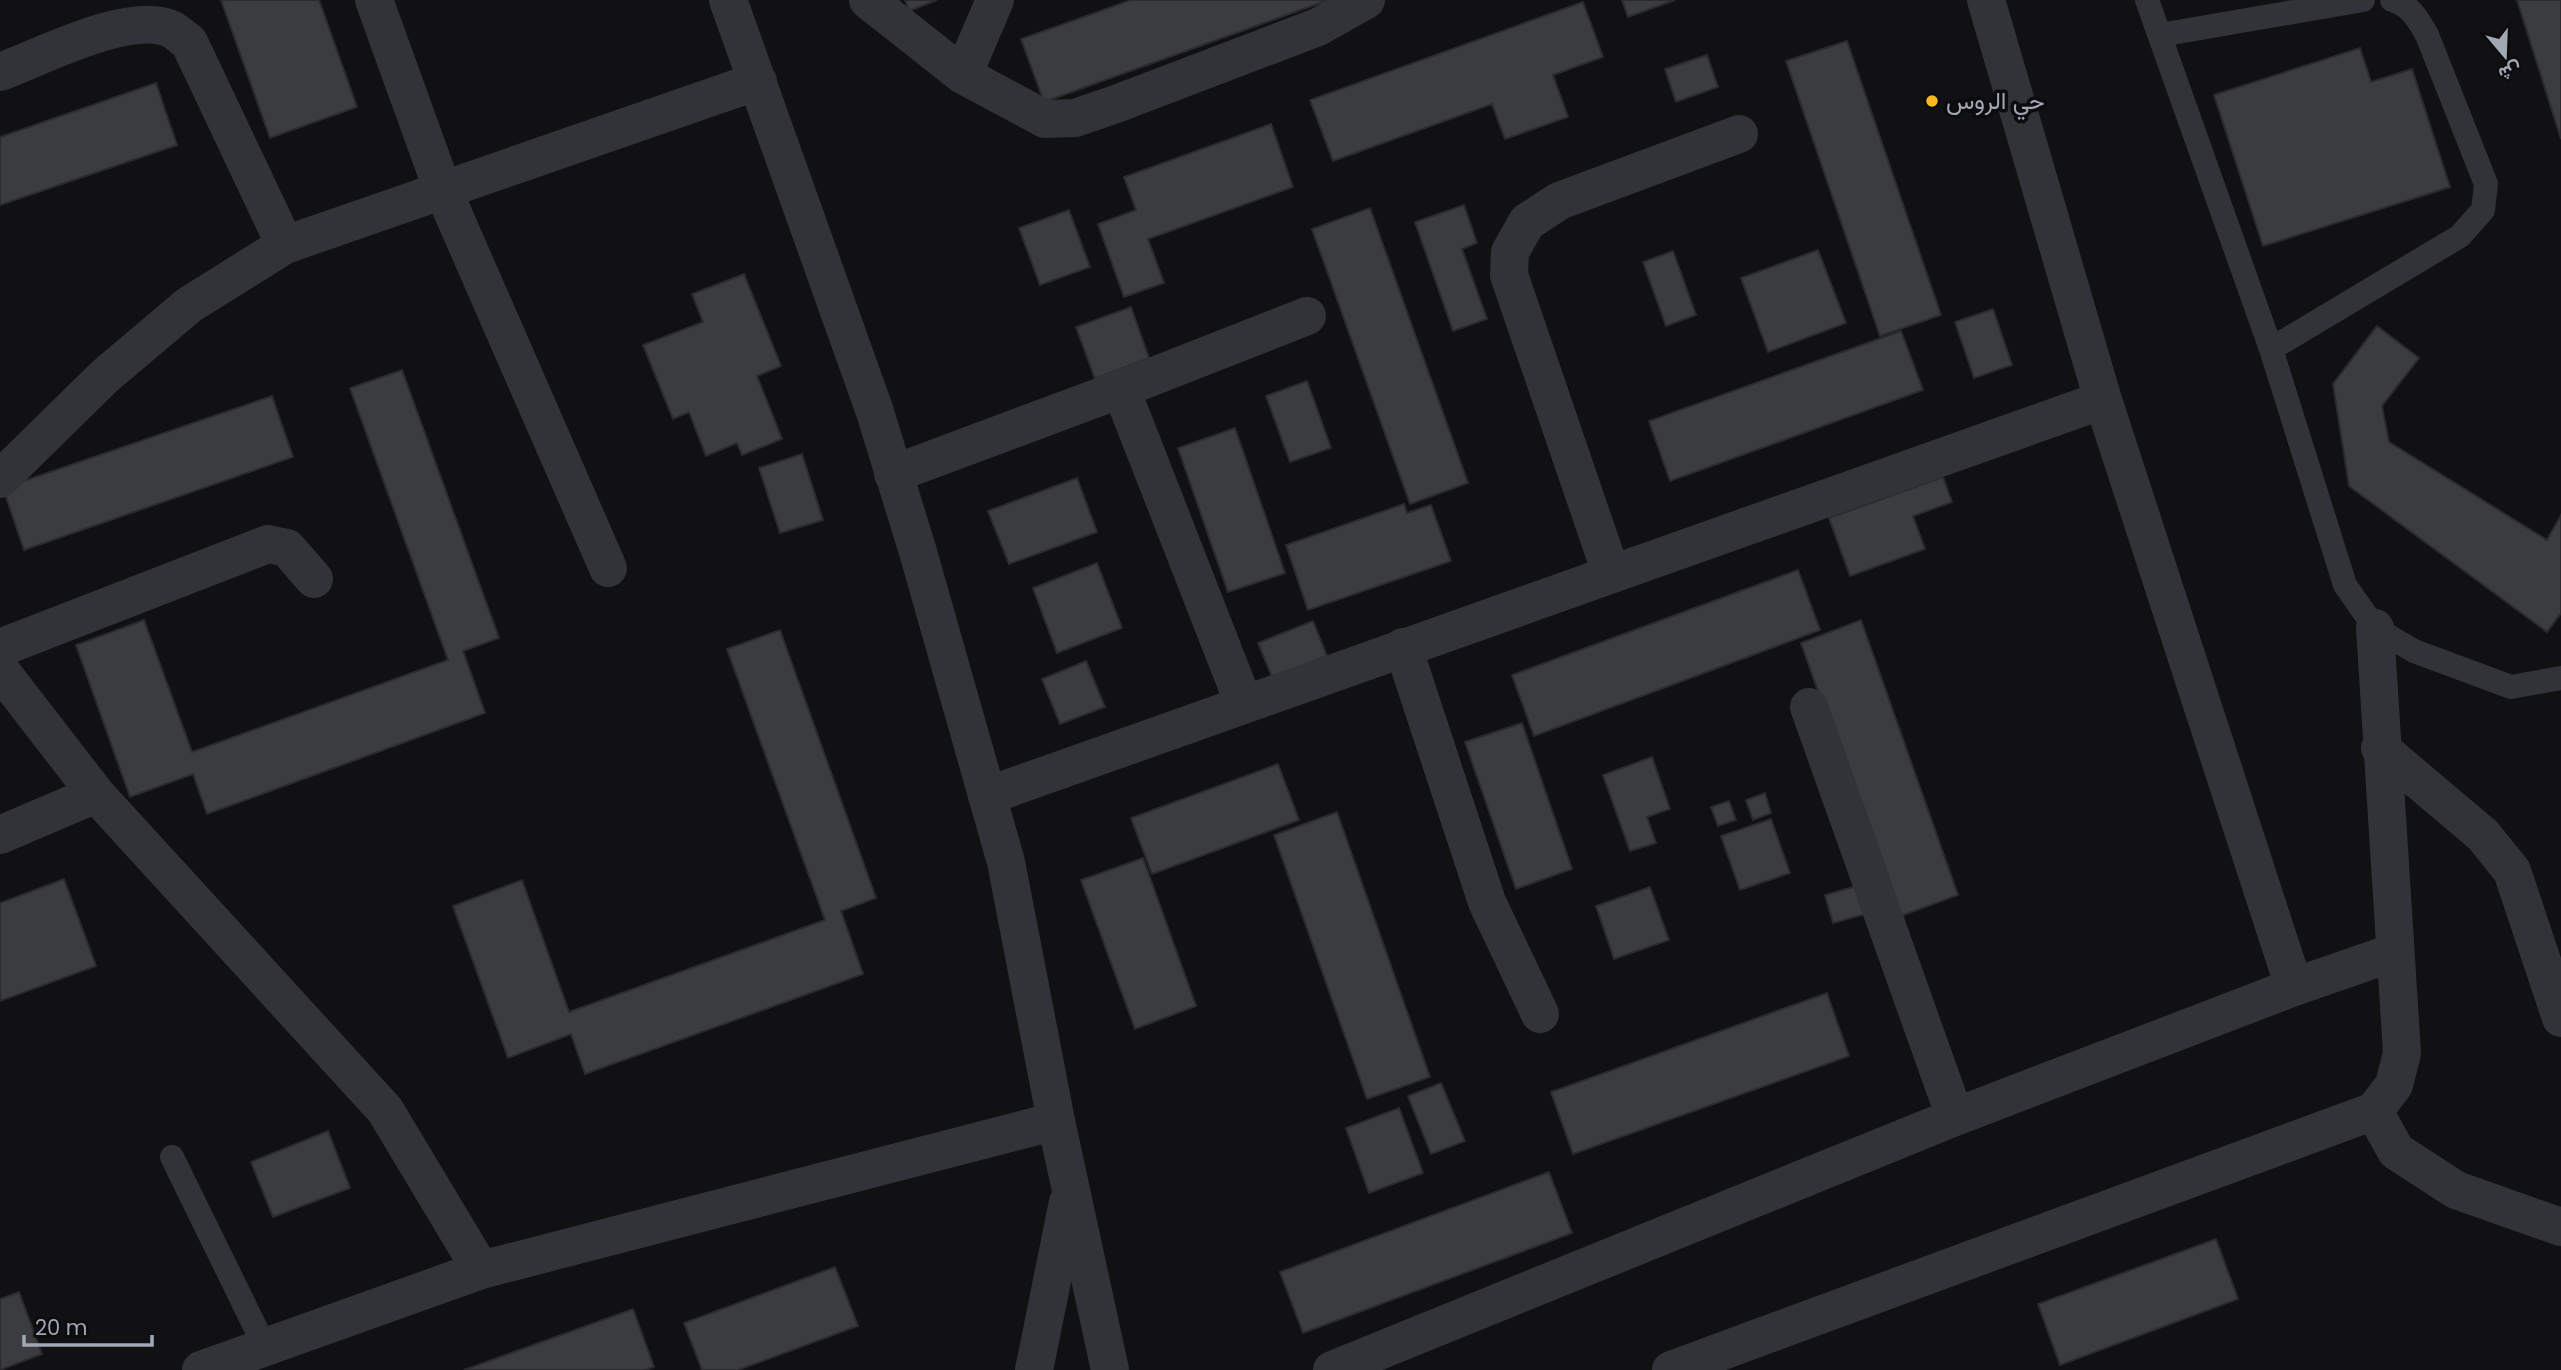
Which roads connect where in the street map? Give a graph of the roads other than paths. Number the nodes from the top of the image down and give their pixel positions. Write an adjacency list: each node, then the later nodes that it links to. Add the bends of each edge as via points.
1 (374, 0): 15 (street)
2 (728, 0): 13 (street)
3 (868, 0): 12 (street)
4 (995, 0): 12 (street)
5 (1366, 0): 12 (street, via 1318,27 1075,118 1045,119)
6 (1986, 0): 20 (street)
7 (2147, 0): 10 (lane)
8 (2362, 0): 10 (lane)
9 (2392, 0): 18 (lane, via 2416,15 2427,35 2486,184 2483,210 2460,236)
10 (2160, 35): 18 (lane)
11 (0, 72): 16 (street, via 109,31 145,24 170,28 189,41)
12 (963, 75)
13 (758, 81): 15 (street); 21 (street)
14 (1739, 134): 24 (street, via 1559,201 1527,222 1510,252 1509,275)
15 (442, 188): 16 (street); 23 (street)
16 (285, 245): 22 (street, via 189,305 105,376)
17 (1307, 316): 19 (street)
18 (2271, 349): 26 (lane, via 2345,585)
19 (1121, 388): 21 (street); 31 (street)
20 (2103, 400): 24 (street); 38 (street)
21 (893, 474): 35 (street)
22 (0, 479)
23 (608, 568)
24 (1611, 573): 28 (street)
25 (314, 579): 27 (street, via 287,548 268,544)
26 (2375, 628): 30 (lane, via 2414,651 2511,687); 33 (street)
27 (0, 648)
28 (1403, 648): 31 (street); 39 (street, via 1487,902)
29 (0, 670): 34 (street)
30 (2561, 678)
31 (1244, 704): 35 (street)
32 (1809, 707): 42 (street)
33 (2380, 748): 37 (street); 40 (street, via 2483,835 2512,871)
34 (96, 794): 36 (street); 47 (street, via 385,1110)
35 (987, 796): 43 (street, via 1006,862)
36 (0, 835)
37 (2395, 952): 38 (street); 41 (street, via 2402,1053 2394,1085)
38 (2294, 987): 42 (street)
39 (1541, 1014)
40 (2561, 1018)
41 (2374, 1111): 46 (street, via 2396,1151 2456,1189); 53 (street)
42 (1955, 1117): 52 (street)
43 (1056, 1121): 45 (street); 47 (street)
44 (172, 1157): 48 (lane)
45 (1071, 1189): 50 (street); 51 (street)
46 (2561, 1227)
47 (481, 1269): 48 (street)
48 (265, 1347): 49 (street)
49 (201, 1370)
50 (1034, 1370)
51 (1110, 1370)
52 (1332, 1370)
53 (1671, 1370)

